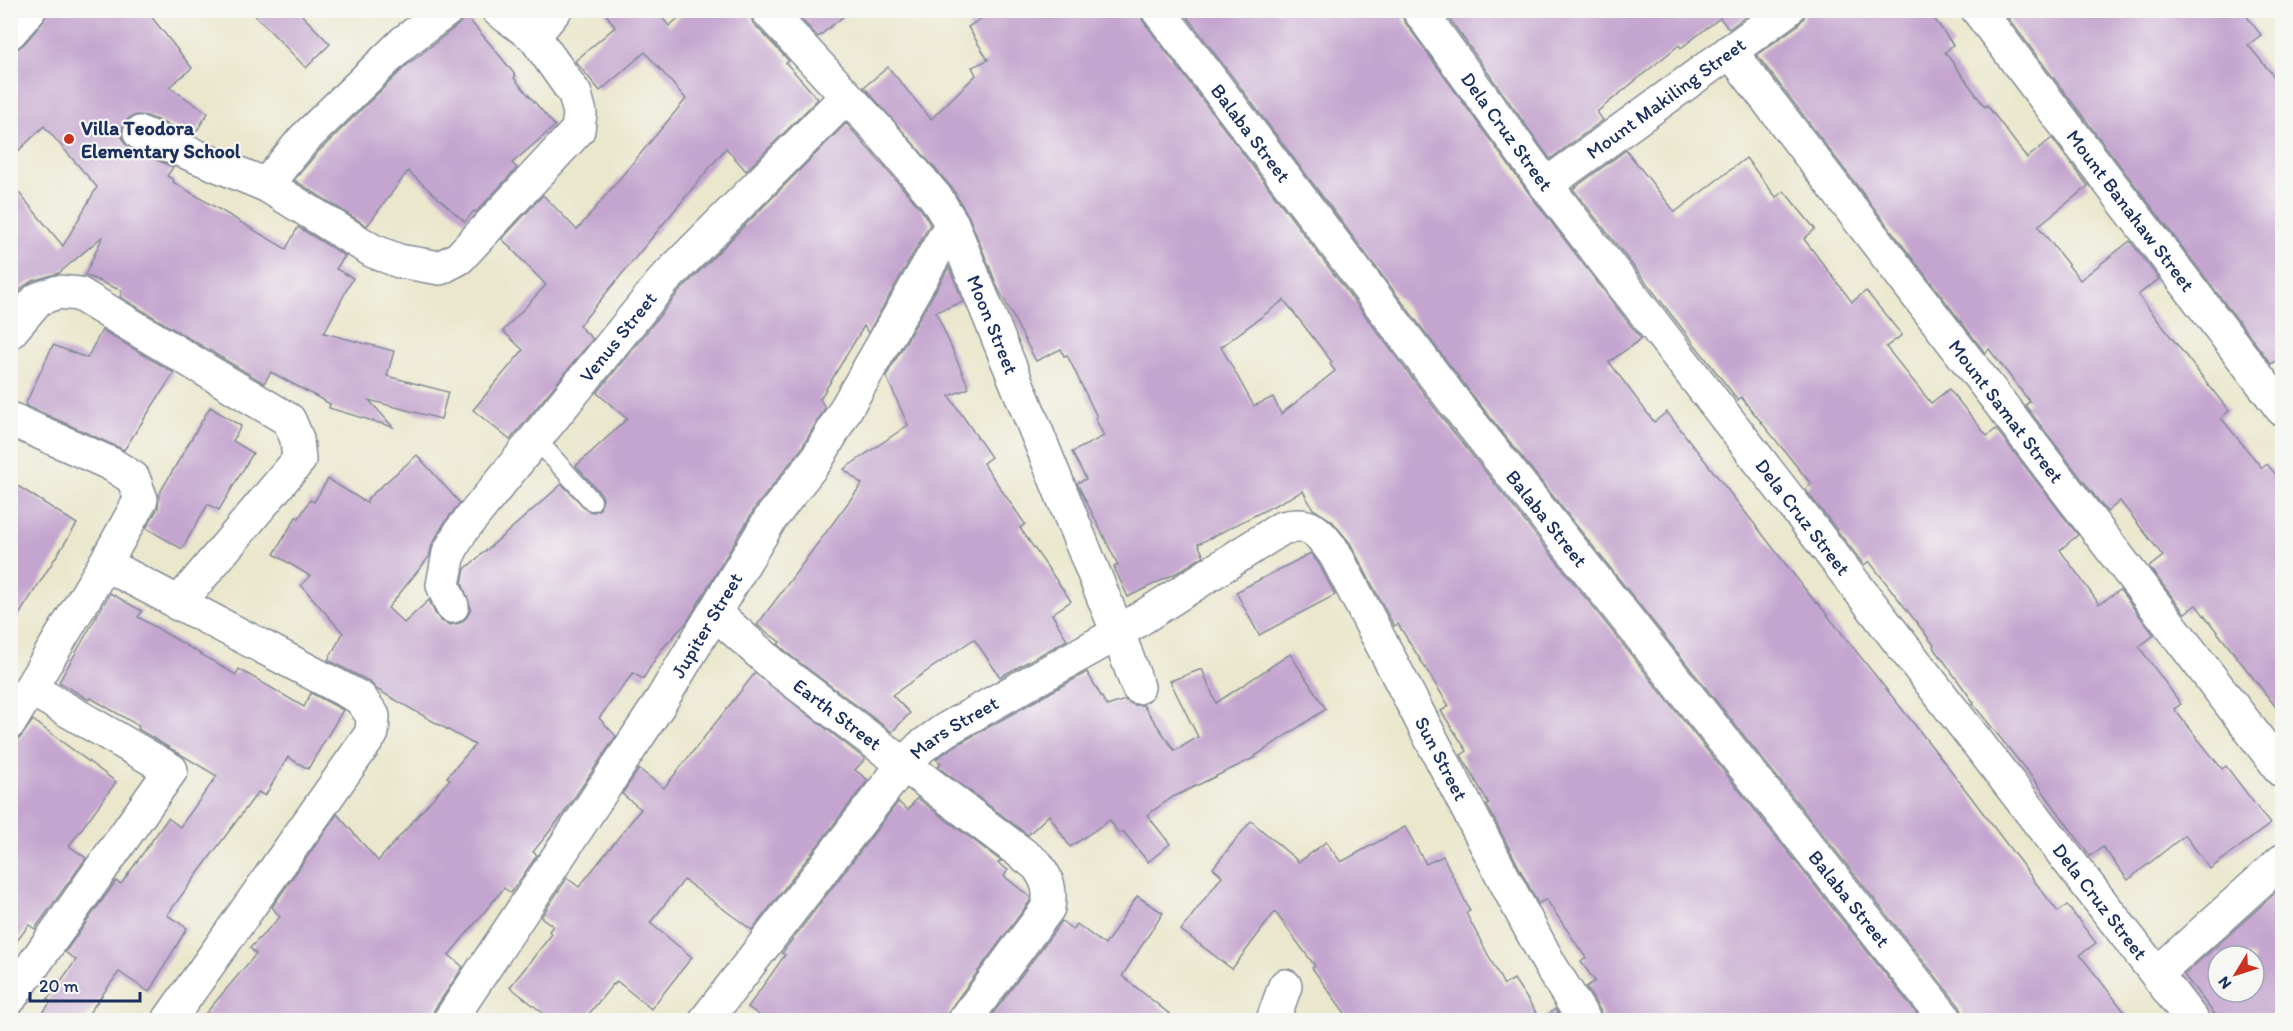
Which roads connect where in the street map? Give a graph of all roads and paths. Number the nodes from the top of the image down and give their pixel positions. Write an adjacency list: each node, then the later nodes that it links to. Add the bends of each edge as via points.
1 (29, 10): 10 (street)
2 (447, 10): 16 (street, via 404,42 303,140)
3 (498, 10): 11 (street)
4 (555, 10): 11 (street)
5 (767, 10): 13 (street, Moon Street)
6 (1158, 10): 44 (street, Balaba Street, via 1463,412)
7 (1419, 10): 15 (street, Dela Cruz Street)
8 (1787, 10): 12 (street, Mount Makiling Street)
9 (1978, 10): 19 (street, Mount Banahaw Street)
10 (10, 32)
11 (534, 36): 16 (street, via 575,94 580,113 578,130 459,258 440,268 399,261 373,251)
12 (1730, 51): 15 (street, Mount Makiling Street); 33 (street, Mount Samat Street)
13 (846, 97): 17 (street, Moon Street, via 921,178); 21 (street, Venus Street, via 664,280)
14 (140, 133): 16 (street)
15 (1546, 184): 35 (street, Dela Cruz Street)
16 (266, 185)
17 (952, 224): 27 (street, Jupiter Street, via 817,459 771,518); 28 (street, Moon Street)
18 (10, 332): 25 (street, via 38,299 58,292 78,294 289,420 297,439 299,459)
19 (2283, 409)
20 (10, 419): 24 (street, via 111,464 133,478 141,500)
21 (536, 439): 22 (lane); 26 (street, Venus Street, via 461,531 449,553 443,585)
22 (592, 501)
23 (1282, 528): 28 (street, Mars Street); 43 (street, Sun Street, via 1312,528 1335,554 1513,896)
24 (105, 564): 25 (street); 30 (street)
25 (178, 604): 38 (street, via 360,698 374,716 372,733)
26 (452, 606)
27 (715, 613): 32 (street, Earth Street, via 779,670); 39 (street, Jupiter Street)
28 (1118, 633): 29 (street, Moon Street); 32 (street, Mars Street, via 945,730)
29 (1138, 687)
30 (31, 689): 31 (street); 37 (street, via 171,770)
31 (10, 722)
32 (904, 764): 40 (street, Mars Street); 41 (street, Earth Street, via 1037,866 1048,879 1048,908)
33 (2283, 771)
34 (2283, 861): 35 (street)
35 (2157, 974): 45 (street, Dela Cruz Street)
36 (1285, 986): 42 (street)
37 (10, 998)
38 (169, 1020)
39 (450, 1020)
40 (706, 1020)
41 (965, 1020)
42 (1273, 1020)
43 (1584, 1020)
44 (1946, 1020)
45 (2192, 1020)

